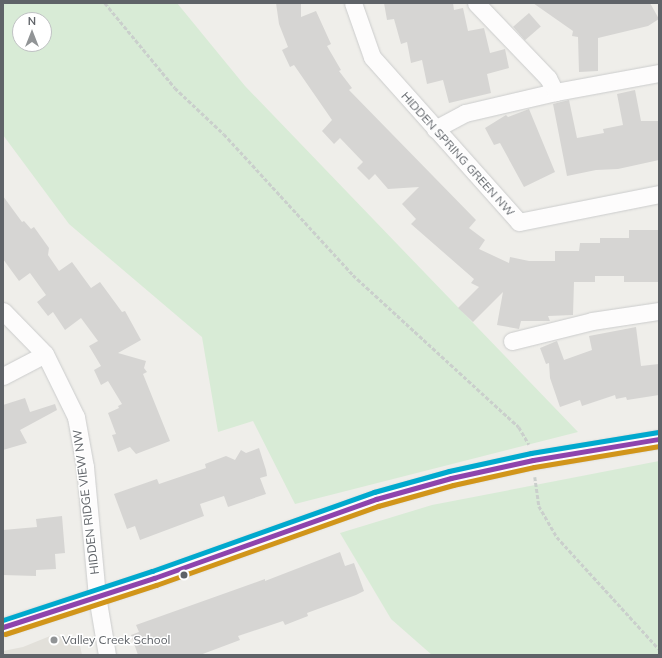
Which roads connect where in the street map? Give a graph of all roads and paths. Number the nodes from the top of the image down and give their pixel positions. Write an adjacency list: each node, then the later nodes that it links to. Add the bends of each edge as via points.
1 (105, 3): 14 (path, via 175,88 224,134 353,275 519,427)
2 (352, 3): 6 (street, HIDDEN SPRING GREEN NW, via 372,57)
3 (476, 3): 5 (street, via 548,78)
4 (659, 74): 5 (street)
5 (555, 92): 6 (street, via 465,113)
6 (435, 129): 7 (street, HIDDEN SPRING GREEN NW, via 519,222)
7 (659, 194)
8 (3, 311): 11 (street, HIDDEN RIDGE VIEW NW)
9 (659, 311): 10 (street, via 592,321)
10 (512, 341)
11 (45, 354): 12 (street); 16 (street, HIDDEN RIDGE VIEW NW, via 76,417 85,467)
12 (3, 376)
13 (659, 439): 16 (street, via 533,460 414,488)
14 (531, 448)
15 (535, 470): 18 (path, via 539,506 557,537)
16 (97, 596): 17 (street); 19 (street, HIDDEN RIDGE VIEW NW)
17 (3, 627)
18 (659, 649)
19 (107, 655)

